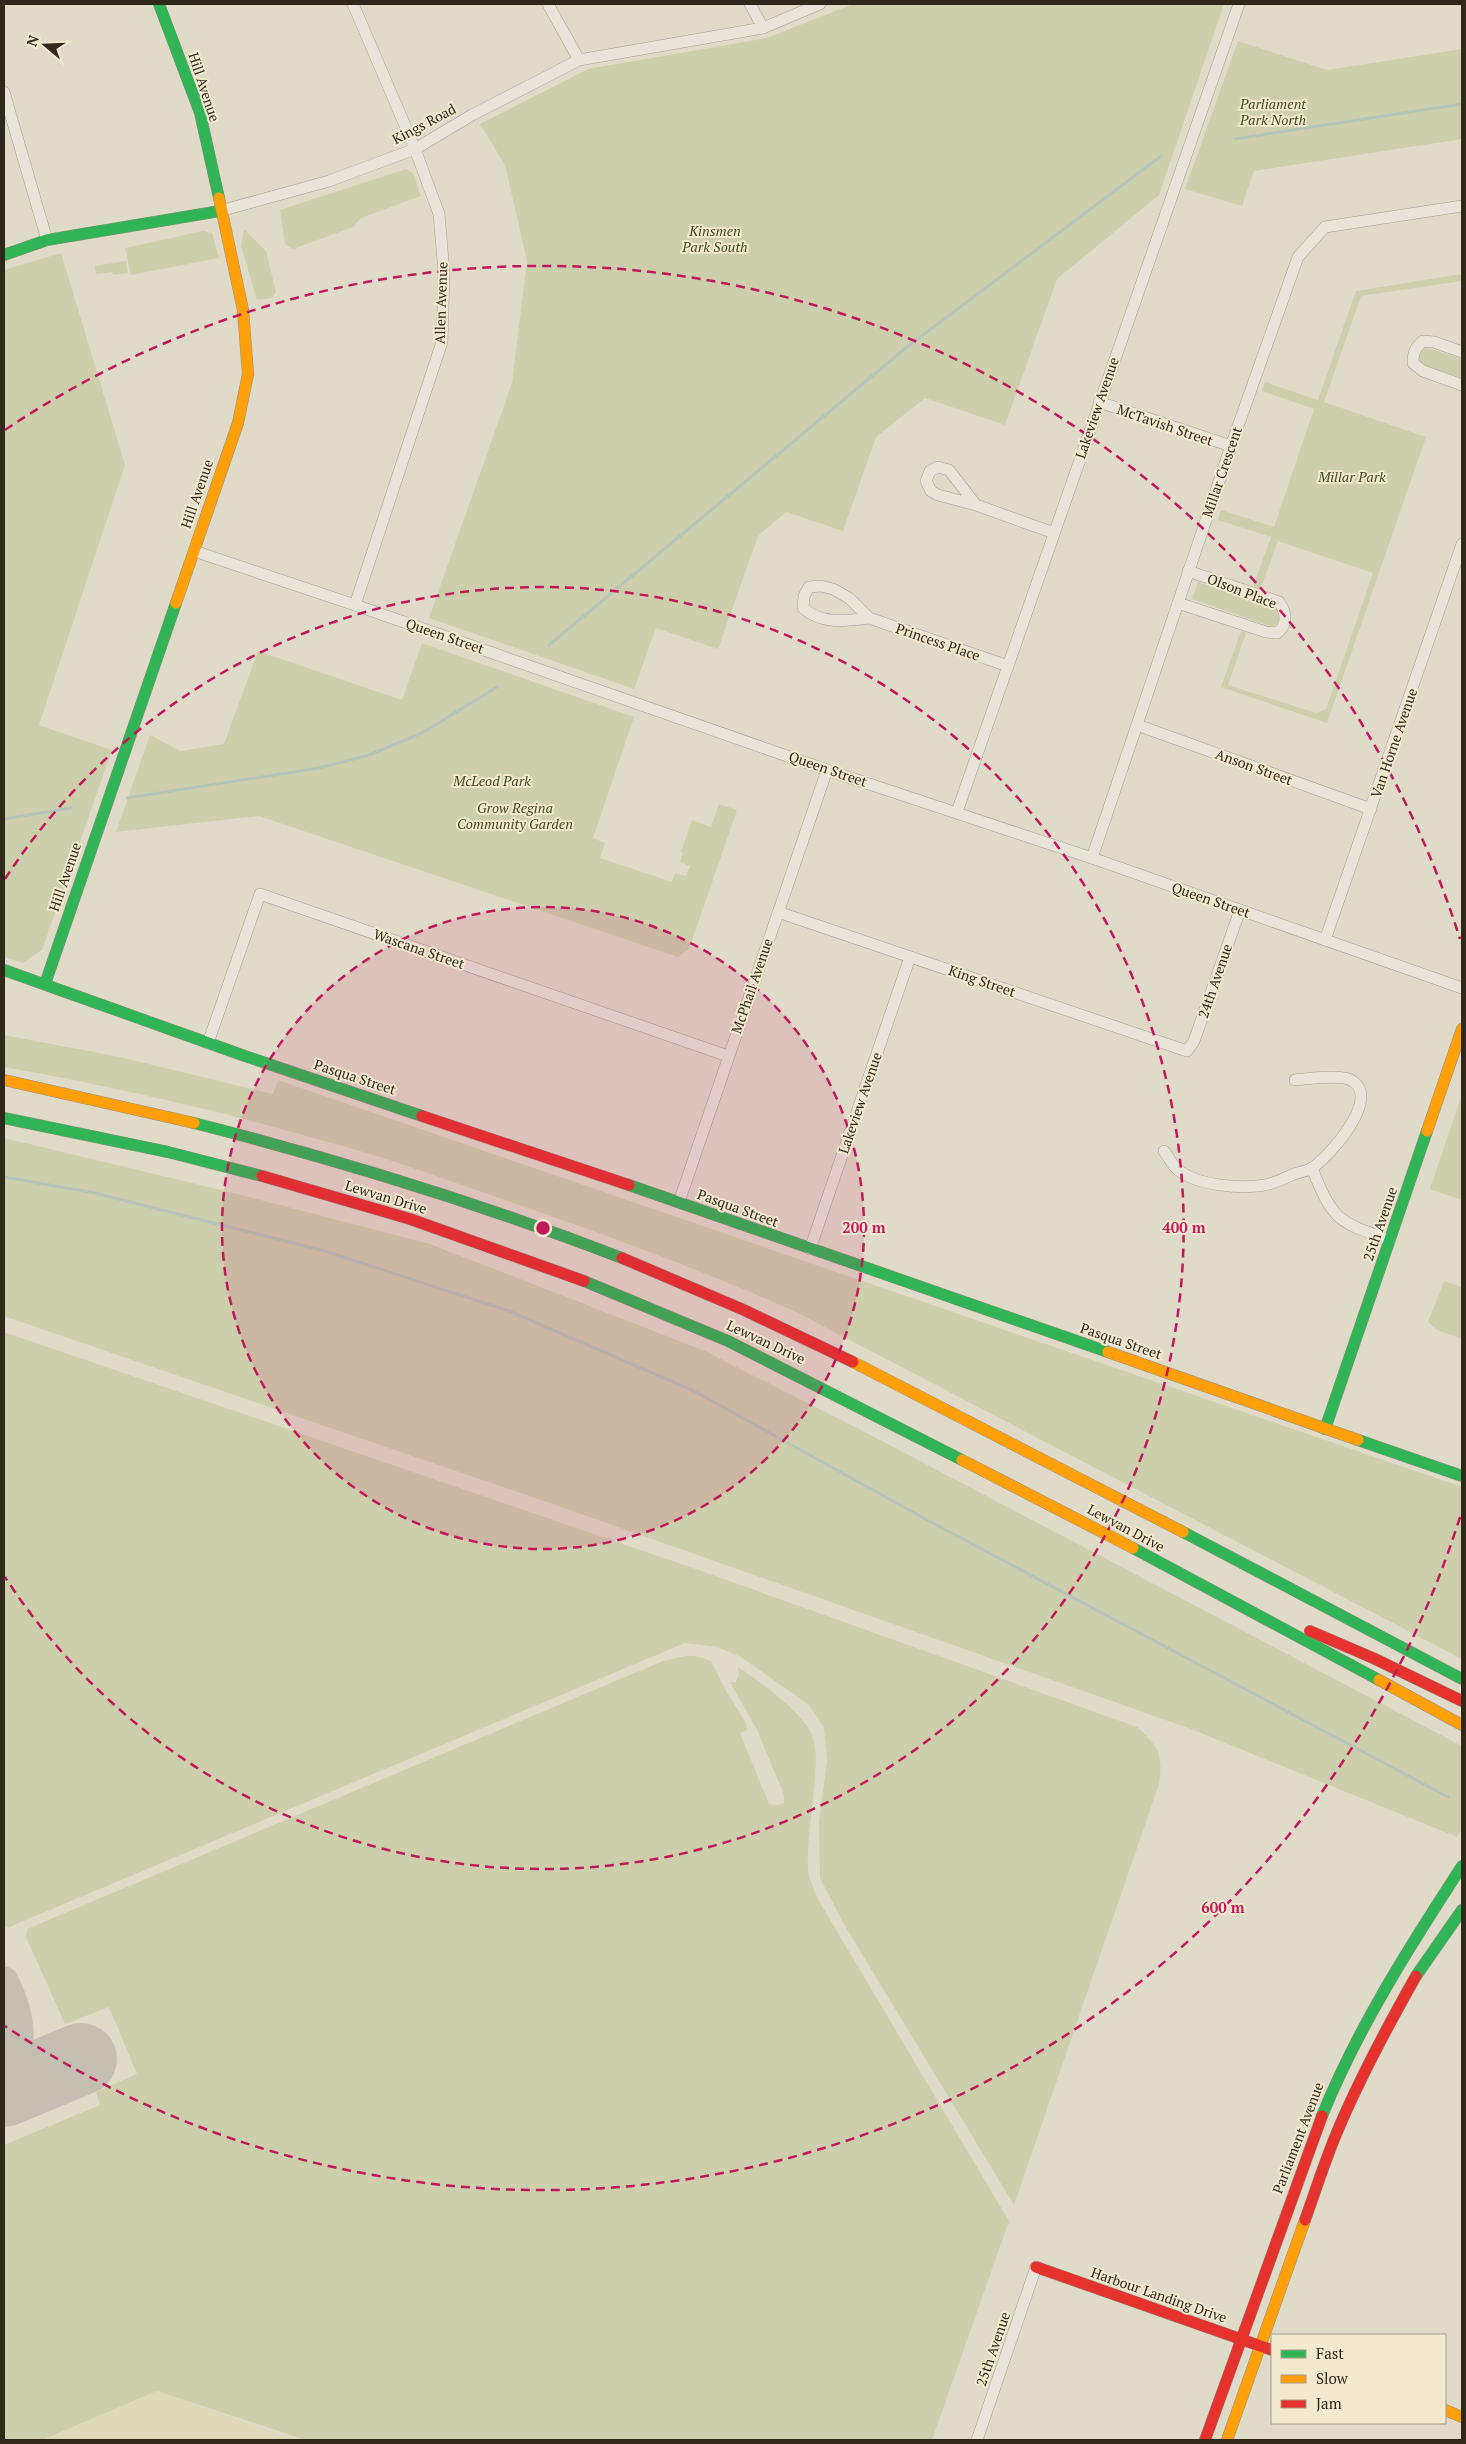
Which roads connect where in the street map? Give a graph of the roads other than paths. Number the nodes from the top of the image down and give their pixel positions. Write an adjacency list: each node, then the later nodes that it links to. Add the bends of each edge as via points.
1 (159, 4): 12 (main road, Hill Avenue, via 200,113)
2 (353, 4): 10 (street, Allen Avenue)
3 (548, 4): 8 (street)
4 (750, 4): 7 (street)
5 (820, 4): 7 (street, Kings Road)
6 (1239, 4): 17 (street, Lakeview Avenue)
7 (763, 28): 8 (street, Kings Road)
8 (579, 60): 10 (street, Kings Road)
9 (4, 92): 13 (street)
10 (415, 149): 12 (street, Kings Road, via 329,180); 25 (street, Allen Avenue, via 439,214 444,273 442,342)
11 (1462, 206): 18 (street, Millar Crescent, via 1325,227 1298,256)
12 (220, 211): 13 (main road, Kings Road); 22 (main road, Hill Avenue, via 244,310 248,374 238,423)
13 (47, 240): 14 (main road, Kings Road)
14 (4, 255)
15 (1462, 352): 16 (street, via 1423,341 1413,356 1413,363 1422,371)
16 (1462, 385)
17 (1099, 402): 18 (street, McTavish Street); 20 (street, Lakeview Avenue)
18 (1231, 446): 23 (street, Millar Crescent)
19 (976, 505): 20 (street)
20 (1054, 533): 27 (street, Lakeview Avenue)
21 (1462, 544): 30 (street, Van Horne Avenue)
22 (194, 551): 25 (street, Queen Street); 38 (main road, Hill Avenue)
23 (1188, 572): 24 (street, Millar Crescent); 24 (street, Olson Place, via 1279,602 1286,619 1277,633 1266,632)
24 (1178, 603): 28 (street, Millar Crescent)
25 (355, 605): 29 (street, Queen Street)
26 (869, 618): 26 (street, Princess Place, via 849,598 833,589 810,587 804,596 803,608 810,615 840,622); 27 (street, Princess Place)
27 (1008, 666): 31 (street, Lakeview Avenue)
28 (1137, 725): 30 (street, Anson Street); 32 (street, Millar Crescent)
29 (827, 770): 31 (street, Queen Street); 34 (street, McPhail Avenue)
30 (1371, 809): 35 (street, Van Horne Avenue)
31 (957, 812): 32 (street, Queen Street)
32 (1092, 858): 33 (street, Queen Street)
33 (1240, 910): 35 (street, Queen Street); 42 (street, 24th Avenue, via 1194,1041)
34 (778, 912): 36 (street, King Street); 43 (street, McPhail Avenue)
35 (1325, 940): 39 (street, Queen Street)
36 (910, 957): 42 (street, King Street); 51 (street, Lakeview Avenue)
37 (4, 970): 38 (main road, Pasqua Street)
38 (45, 984): 41 (main road, Pasqua Street)
39 (1462, 988)
40 (1462, 1029): 50 (main road, 25th Avenue)
41 (208, 1043): 43 (street, Wascana Street, via 260,894); 49 (main road, Pasqua Street)
42 (1187, 1051)
43 (728, 1056): 49 (street, McPhail Avenue)
44 (4, 1080): 55 (main road, Lewvan Drive, via 163,1116 365,1169 475,1204 655,1271 787,1328 1278,1580)
45 (1295, 1080): 48 (street, via 1344,1077 1355,1082 1361,1093 1354,1121 1340,1141)
46 (4, 1118): 54 (main road, Lewvan Drive, via 161,1151 357,1203 462,1237 646,1305 787,1367)
47 (1164, 1151): 48 (street, via 1178,1170 1195,1179 1226,1186 1265,1184)
48 (1312, 1168): 50 (street, via 1322,1194 1338,1219 1350,1227)
49 (679, 1202): 51 (main road, Pasqua Street)
50 (1390, 1240): 52 (main road, 25th Avenue)
51 (810, 1249): 52 (main road, Pasqua Street)
52 (1325, 1428): 53 (main road, Pasqua Street)
53 (1462, 1476)
54 (1207, 1587): 56 (main road, via 1373,1658); 57 (main road, Lewvan Drive)
55 (1462, 1679)
56 (1462, 1701)
57 (1462, 1725)
58 (1462, 1866): 61 (main road, Parliament Avenue, via 1371,2011 1342,2069 1310,2144)
59 (1462, 1910): 62 (main road, via 1417,1975 1358,2084 1334,2139)
60 (1036, 2267): 61 (main road, Harbour Landing Drive); 66 (street, 25th Avenue)
61 (1241, 2339): 62 (main road, Harbour Landing Drive); 67 (main road, Parliament Avenue)
62 (1260, 2346): 63 (main road, Harbour Landing Drive); 68 (main road)
63 (1271, 2350)
64 (1446, 2410): 65 (main road)
65 (1462, 2416)
66 (977, 2440)
67 (1205, 2440)
68 (1227, 2440)

